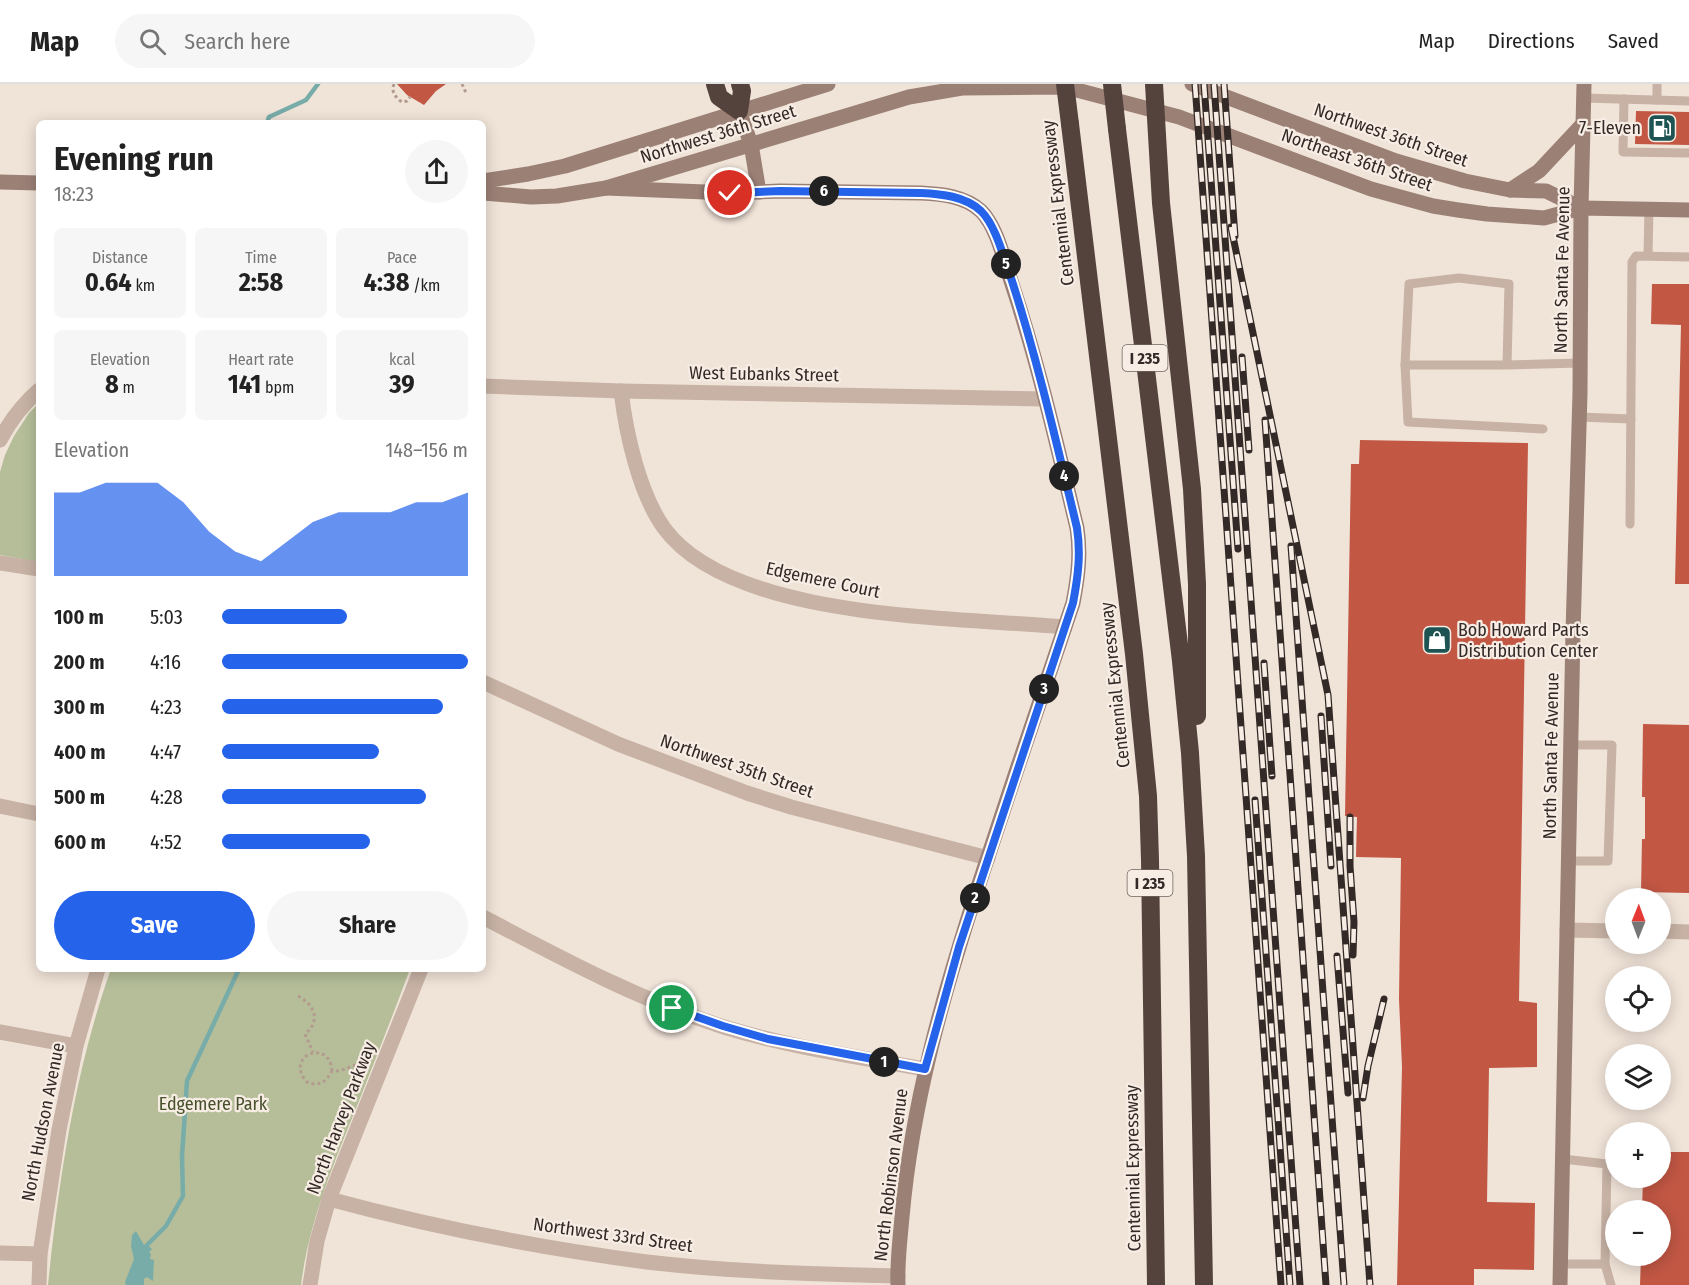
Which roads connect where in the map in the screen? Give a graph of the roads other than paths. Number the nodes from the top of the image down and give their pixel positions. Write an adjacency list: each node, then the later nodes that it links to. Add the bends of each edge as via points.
1 (715, 84): 14 (highway, via 719,97)
2 (740, 84): 14 (highway)
3 (828, 84): 14 (street, Northwest 36th Street)
4 (1065, 84): 73 (highway, Centennial Expressway / I 235, bridge, via 1148,796)
5 (1112, 84): 49 (highway, I 235, bridge, via 1181,661)
6 (1154, 84): 13 (highway)
7 (1192, 84): 22 (street, Northwest 36th Street, via 1413,167)
8 (1657, 84): 11 (lane)
9 (1584, 91): 10 (lane); 15 (street, North Santa Fe Avenue)
10 (1624, 99): 11 (lane); 17 (lane, via 1623,152)
11 (1657, 100): 12 (lane)
12 (1689, 101)
13 (1156, 110): 16 (street, Northwest 36th Street, via 1057,87 962,88 909,97); 25 (street, Northeast 36th Street, via 1359,185 1433,206 1544,218); 49 (highway, via 1161,203 1192,489 1196,572)
14 (739, 111): 16 (street); 18 (street, Northwest 36th Street, via 566,166)
15 (1583, 124): 22 (street, via 1539,171); 25 (street, North Santa Fe Avenue)
16 (751, 144): 21 (street, Northwest 36th Street); 23 (street)
17 (1689, 153)
18 (486, 181)
19 (0, 182): 20 (street)
20 (36, 183)
21 (606, 188): 23 (street); 24 (street, Northwest 36th Street, via 557,196)
22 (1510, 190): 25 (street, Northwest 36th Street, via 1546,191)
23 (759, 192): 36 (street, North Robinson Avenue, via 939,194 980,210 1003,254)
24 (486, 193)
25 (1581, 208): 26 (street, Northeast 36th Street); 30 (street, North Santa Fe Avenue)
26 (1649, 209): 27 (street, Northeast 36th Street); 28 (lane)
27 (1689, 210)
28 (1648, 255): 29 (lane); 38 (lane, via 1636,256 1632,262)
29 (1689, 257)
30 (1580, 363): 32 (lane); 37 (street, North Santa Fe Avenue)
31 (1405, 365): 32 (lane); 32 (lane, via 1409,284 1459,278 1509,284); 39 (lane, via 1408,422)
32 (1507, 365)
33 (486, 386): 34 (street, West Eubanks Street)
34 (621, 390): 36 (street, West Eubanks Street); 44 (street, Edgemere Court, via 641,482 651,504 678,543 717,570 775,593 853,609)
35 (36, 393): 40 (street)
36 (1045, 399): 44 (street, North Robinson Avenue, via 1080,545 1078,579)
37 (1579, 417): 38 (lane); 46 (street, North Santa Fe Avenue)
38 (1631, 419): 41 (lane)
39 (1543, 429)
40 (0, 440)
41 (1630, 524)
42 (0, 563): 43 (street)
43 (36, 569)
44 (1065, 627): 50 (street, North Robinson Avenue)
45 (486, 683): 50 (street, Northwest 35th Street, via 618,744 747,793)
46 (1571, 745): 51 (street, North Santa Fe Avenue); 51 (lane, via 1612,745 1608,861)
47 (0, 806): 48 (street)
48 (36, 813)
49 (1196, 856): 74 (highway, I 235)
50 (988, 858): 61 (street, North Robinson Avenue)
51 (1569, 861): 53 (street, North Santa Fe Avenue)
52 (486, 919): 61 (street, via 590,973 723,1026 768,1039)
53 (1567, 930): 54 (street); 62 (street, North Santa Fe Avenue)
54 (1605, 931)
55 (1671, 931): 56 (street)
56 (1689, 932)
57 (97, 972): 60 (street, North Hudson Avenue)
58 (420, 972): 63 (street, North Harvey Parkway)
59 (0, 1032): 60 (street)
60 (76, 1046): 66 (street, North Hudson Avenue)
61 (925, 1069): 70 (street, North Robinson Avenue, via 909,1156)
62 (1563, 1159): 64 (lane, via 1606,1164); 67 (street, North Santa Fe Avenue)
63 (329, 1199): 70 (street, Northwest 33rd Street, via 544,1247 627,1259); 72 (street, North Harvey Parkway)
64 (1606, 1200)
65 (0, 1252): 66 (street)
66 (40, 1254): 71 (street, North Hudson Avenue)
67 (1560, 1264): 68 (lane); 75 (street, North Santa Fe Avenue)
68 (1605, 1264)
69 (1606, 1266): 76 (lane)
70 (898, 1280)
71 (39, 1285)
72 (310, 1285)
73 (1156, 1285)
74 (1204, 1285)
75 (1560, 1285)
76 (1611, 1285)

